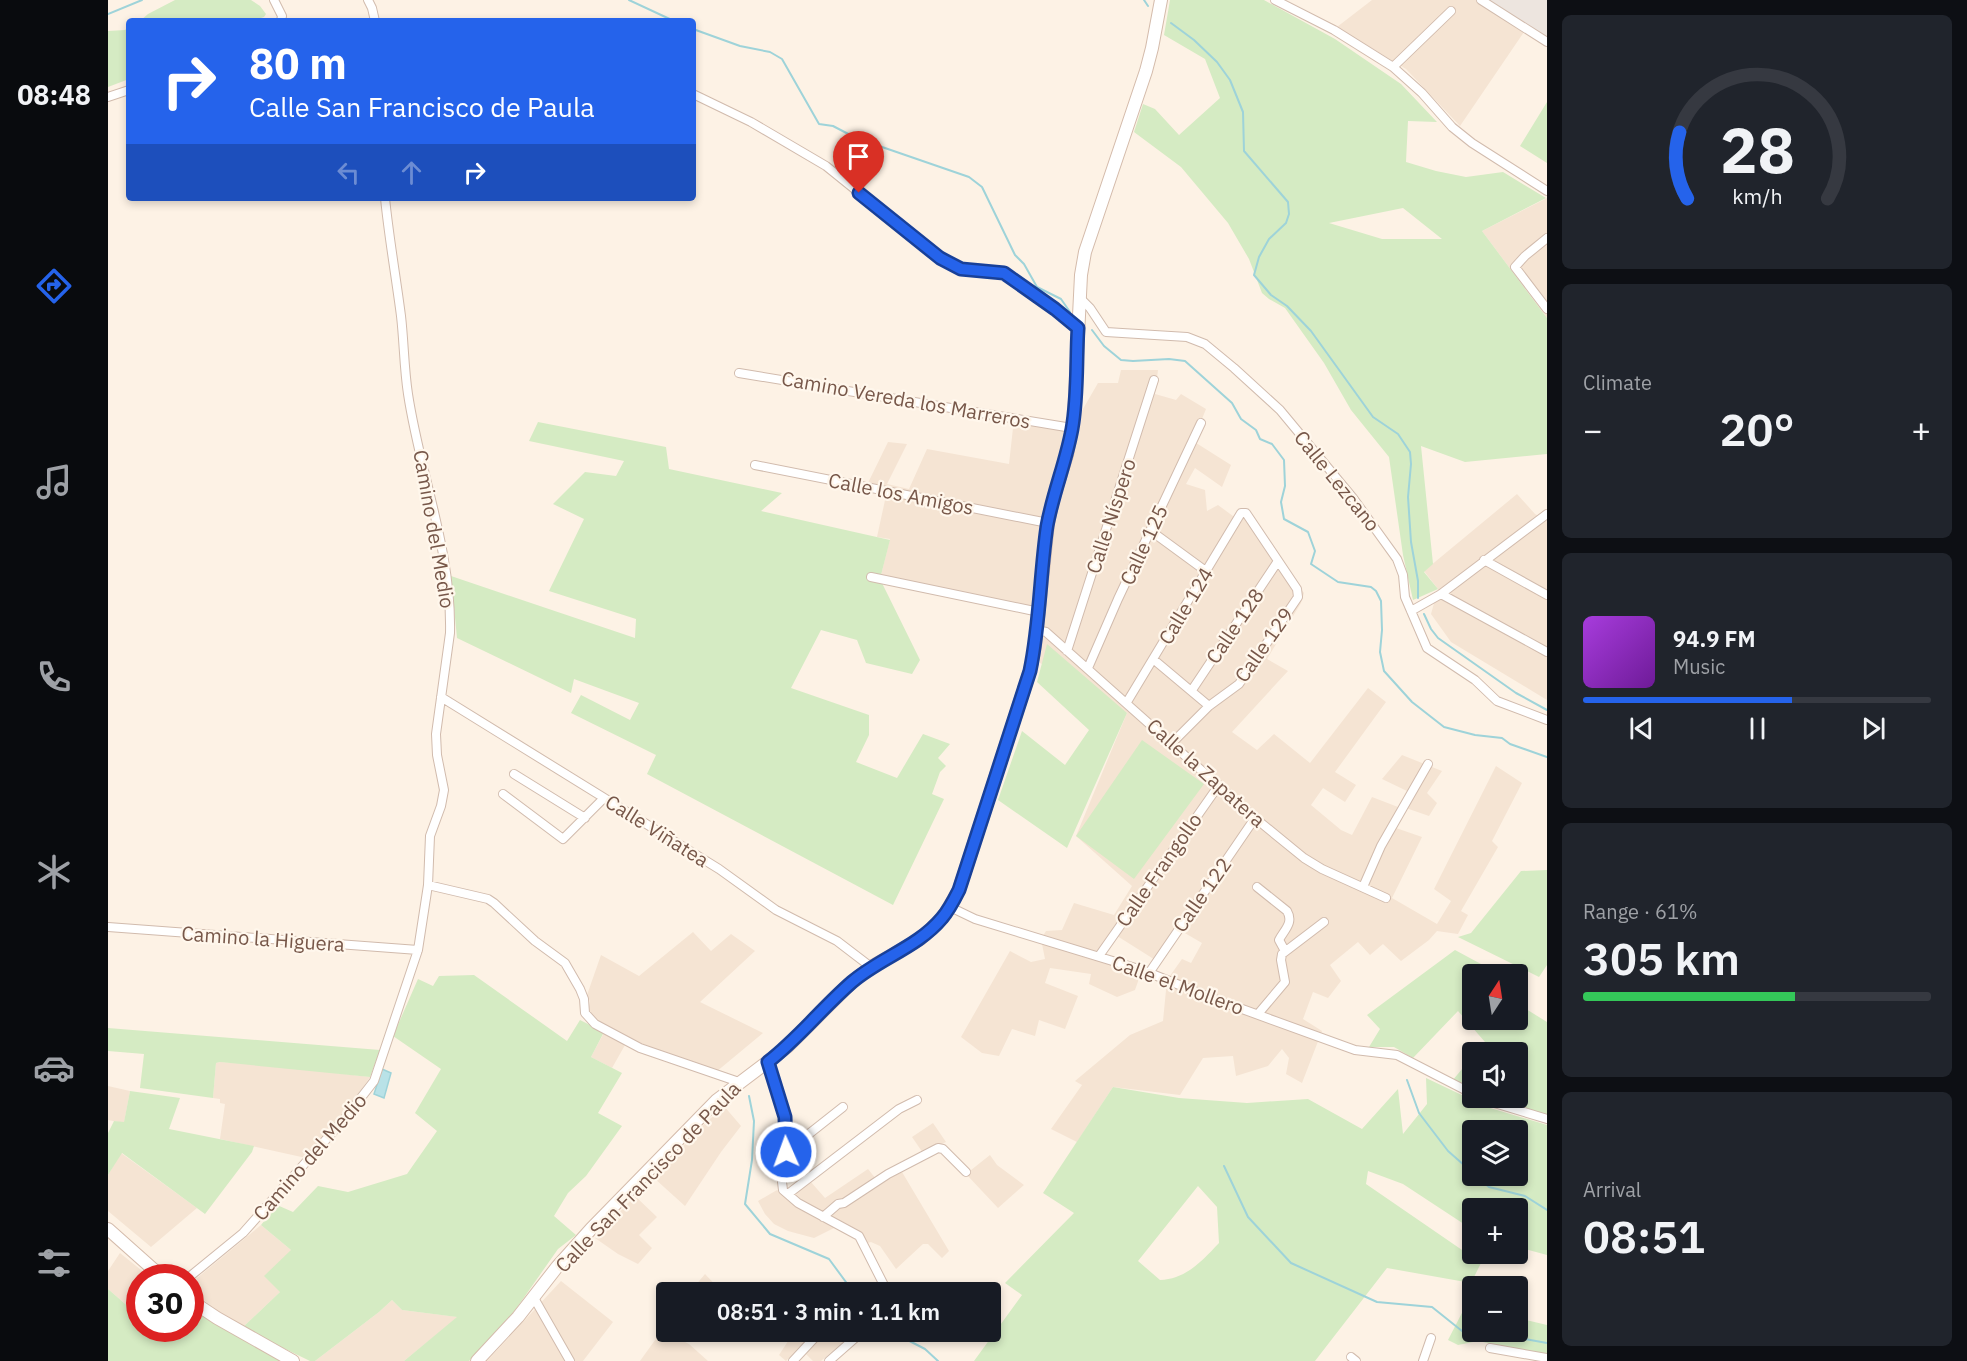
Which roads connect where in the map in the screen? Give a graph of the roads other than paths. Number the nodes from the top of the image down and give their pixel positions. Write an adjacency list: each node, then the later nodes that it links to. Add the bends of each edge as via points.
1 (274, 0): 7 (street)
2 (368, 0): 8 (street)
3 (1161, 0): 17 (main road, Calle San Francisco de Paula, via 1146,72 1090,232)
4 (1275, 0): 10 (street)
5 (1481, 0): 9 (street)
6 (1451, 11): 10 (street)
7 (282, 18)
8 (374, 18)
9 (1547, 42)
10 (1393, 66): 14 (street, via 1452,127)
11 (126, 91): 13 (street)
12 (696, 95): 19 (street, via 826,166 940,258 961,269 1004,273)
13 (108, 97)
14 (1547, 191)
15 (385, 201): 43 (street, Camino del Medio, via 408,395 449,593 450,633)
16 (1547, 238): 18 (street, via 1515,267)
17 (1080, 298): 19 (main road, Calle San Francisco de Paula); 35 (street, Calle Lezcano, via 1106,333 1187,337 1204,344 1280,410 1353,498 1397,559)
18 (1547, 309)
19 (1078, 328): 23 (main road, Calle San Francisco de Paula)
20 (739, 373): 23 (street, Camino Vereda los Marreros)
21 (1154, 380): 38 (street, Calle Níspero)
22 (1202, 423): 28 (street, Calle 125)
23 (1072, 428): 27 (main road, Calle San Francisco de Paula)
24 (755, 465): 27 (street, Calle los Amigos)
25 (1547, 514): 26 (street)
26 (1543, 522): 29 (street)
27 (1048, 523): 36 (main road, Calle San Francisco de Paula)
28 (1151, 531): 31 (street); 41 (street, Calle 125)
29 (1484, 560): 33 (street); 34 (street)
30 (1278, 561): 31 (street, Calle 124, via 1246,513 1241,513); 42 (street, Calle 128); 45 (street, Calle 129, via 1298,597 1239,684)
31 (1206, 572): 40 (street, Calle 124)
32 (872, 578): 36 (street)
33 (1441, 594): 35 (street); 39 (street)
34 (1547, 595)
35 (1411, 611): 46 (street, Calle Lezcano, via 1427,648 1497,701)
36 (1039, 612): 37 (main road, Calle San Francisco de Paula)
37 (1037, 630): 38 (street, Calle la Zapatera, via 1046,632); 59 (main road, Calle San Francisco de Paula, via 1027,682 959,890)
38 (1067, 651): 41 (street, Calle la Zapatera)
39 (1547, 652)
40 (1153, 659): 42 (street); 44 (street, Calle 124)
41 (1088, 668): 44 (street, Calle la Zapatera)
42 (1191, 690): 45 (street)
43 (441, 697): 52 (street, Calle Viñatea); 55 (street, Camino del Medio, via 436,745 444,790 430,836)
44 (1127, 702): 47 (street, Calle la Zapatera)
45 (1209, 706): 47 (street, Calle 129)
46 (1547, 720)
47 (1172, 743): 50 (street, Calle la Zapatera)
48 (1428, 764): 56 (street)
49 (514, 774): 53 (street)
50 (1219, 785): 54 (street, Calle la Zapatera); 64 (street, Calle Frangollo)
51 (503, 794): 53 (street, via 563,839)
52 (604, 798): 53 (street); 65 (street, Calle Viñatea, via 739,882 776,910 843,944)
53 (585, 818)
54 (1255, 818): 56 (street, Calle la Zapatera, via 1304,858); 66 (street, Calle 122)
55 (428, 885): 62 (street, Camino del Medio); 69 (street, via 494,903 565,963 584,999 585,1013 595,1024 640,1048)
56 (1363, 886): 58 (street, Calle la Zapatera)
57 (1257, 887): 63 (street, via 1290,915 1290,923 1279,940)
58 (1386, 898)
59 (950, 907): 64 (street, Calle el Mollero, via 975,919); 65 (main road, Calle San Francisco de Paula, via 920,939)
60 (1324, 922): 63 (street)
61 (108, 927): 62 (street, Camino la Higuera)
62 (418, 950): 81 (street, Camino del Medio, via 370,1088 243,1233)
63 (1285, 951): 67 (street, via 1281,960 1285,982)
64 (1099, 956): 66 (street, Calle el Mollero)
65 (871, 967): 68 (main road, Calle San Francisco de Paula)
66 (1149, 973): 67 (street, Calle el Mollero)
67 (1258, 1014): 70 (street, Calle el Mollero, via 1355,1050 1392,1053)
68 (768, 1062): 69 (main road, Calle San Francisco de Paula); 75 (street, via 785,1117)
69 (739, 1082): 83 (main road, Calle San Francisco de Paula, via 591,1229)
70 (1462, 1088)
71 (917, 1100): 77 (street, via 899,1108)
72 (843, 1107): 75 (street)
73 (1512, 1108): 74 (street)
74 (1547, 1119)
75 (786, 1152): 77 (street, via 782,1182)
76 (966, 1172): 78 (street, via 944,1149 938,1148 888,1174)
77 (788, 1194): 78 (street)
78 (823, 1216): 82 (street, via 859,1236)
79 (108, 1229): 80 (main road)
80 (147, 1264)
81 (204, 1265)
82 (882, 1282)
83 (534, 1298): 91 (main road, Calle San Francisco de Paula); 92 (street)
84 (204, 1309): 90 (main road)
85 (1431, 1338): 95 (street)
86 (810, 1342): 93 (street)
87 (849, 1342): 94 (street)
88 (1490, 1347): 89 (street)
89 (1547, 1358)
90 (293, 1361)
91 (477, 1361)
92 (570, 1361)
93 (793, 1361)
94 (829, 1361)
95 (1423, 1361)

